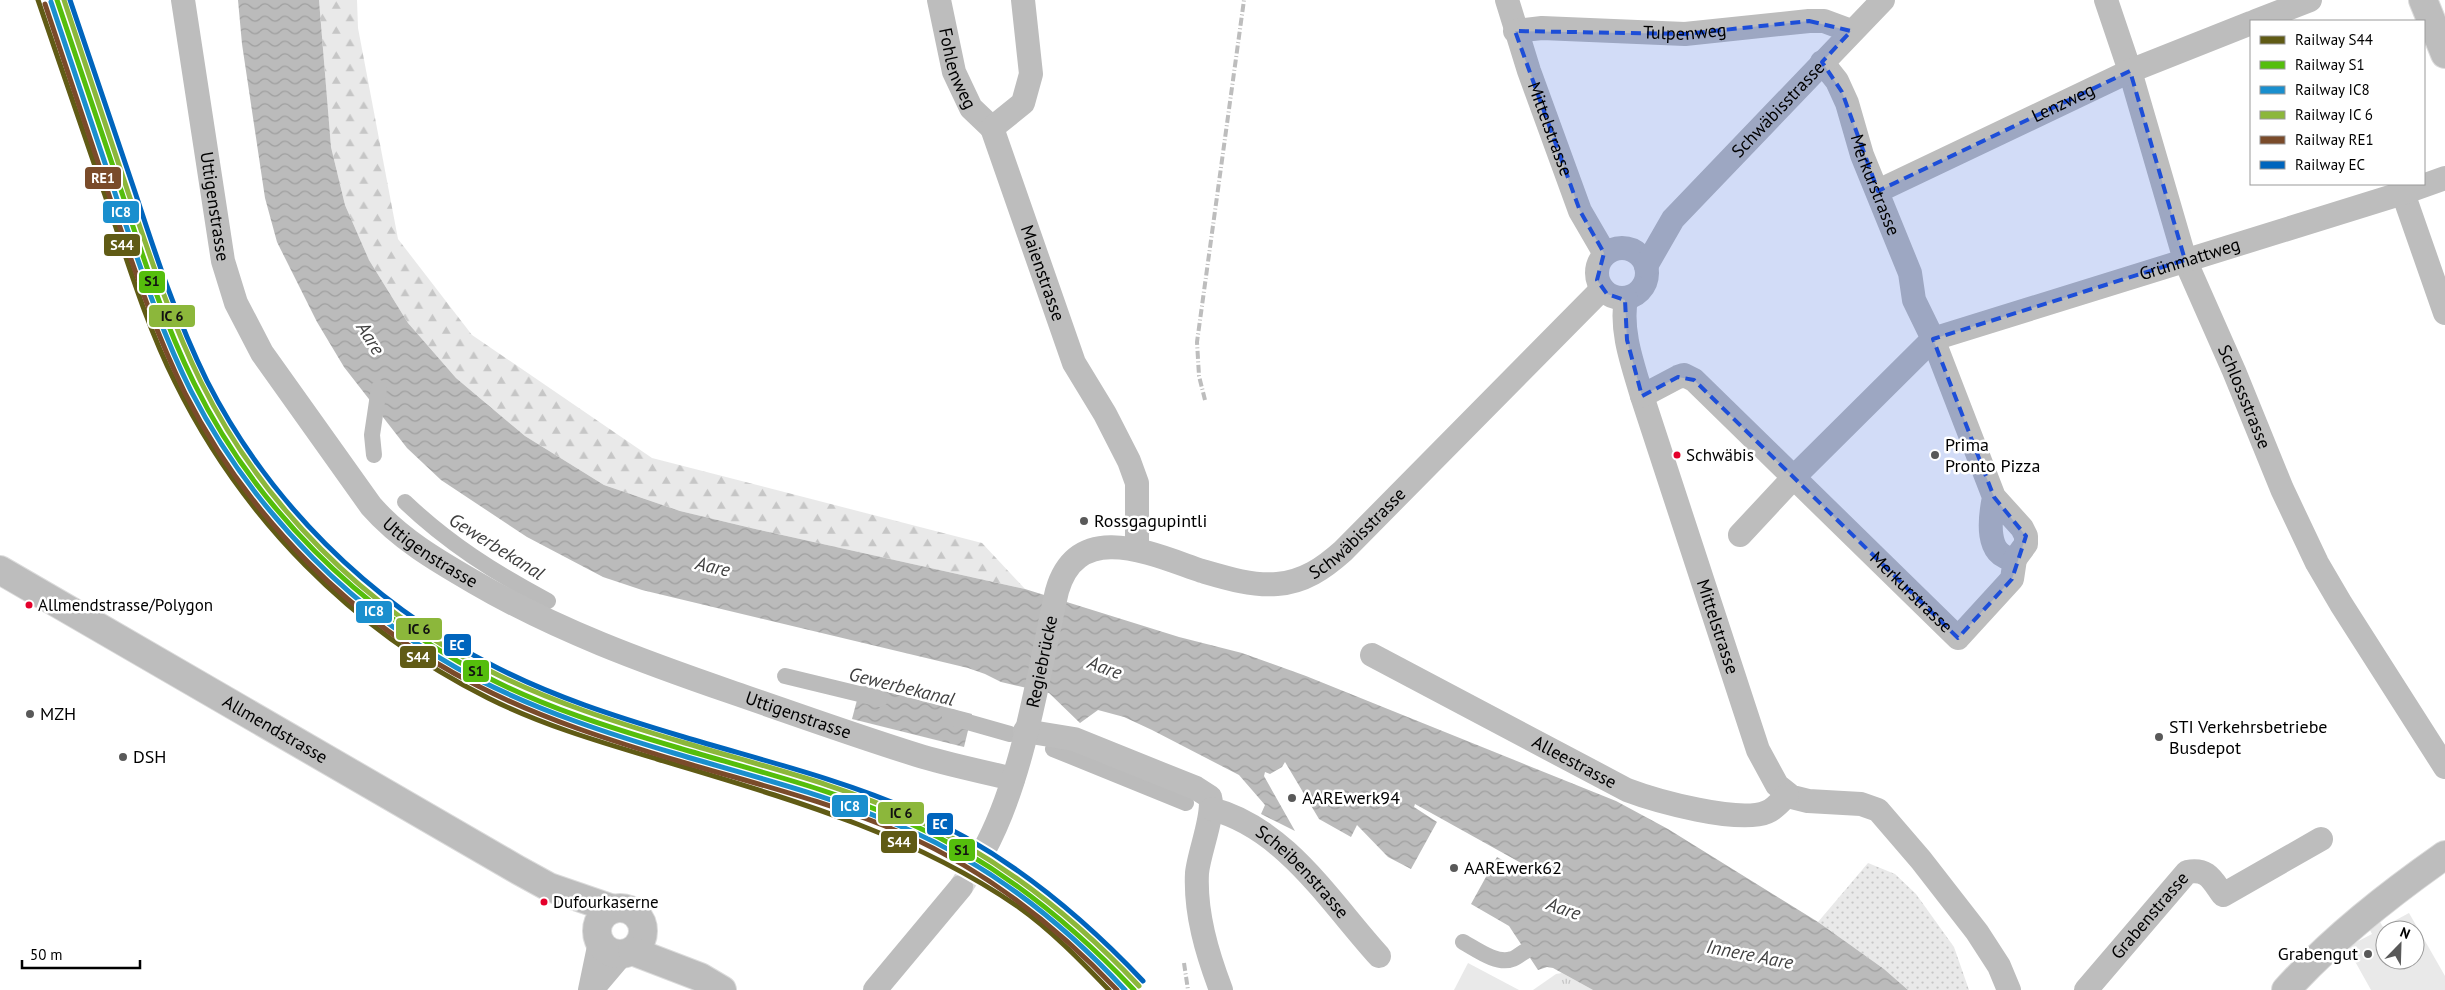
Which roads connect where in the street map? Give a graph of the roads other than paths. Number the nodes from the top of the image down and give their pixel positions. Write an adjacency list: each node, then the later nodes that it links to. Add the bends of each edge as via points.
1 (183, 0): 39 (street, Uttigenstrasse, via 223,261 236,303 262,353 384,520 410,543 446,566 584,639 900,750)
2 (939, 0): 16 (street, Fohlenweg, via 954,72 971,108)
3 (1023, 0): 16 (street, via 1031,74 1023,103)
4 (1508, 0): 11 (street, Mittelstrasse)
5 (1883, 0): 12 (street, Schwäbisstrasse)
6 (2106, 0): 15 (street, Schlossstrasse)
7 (2310, 0): 9 (street)
8 (2423, 0): 13 (main road)
9 (2259, 20)
10 (2250, 23): 15 (street, Lenzweg)
11 (1515, 31): 12 (street, Tulpenweg, via 1542,28 1685,34 1809,21 1824,21); 21 (street, Mittelstrasse, via 1580,211)
12 (1851, 31): 14 (street, Schwäbisstrasse)
13 (2445, 54)
14 (1822, 62): 18 (street, Merkurstrasse, via 1842,92 1862,155); 20 (street, Schwäbisstrasse)
15 (2130, 71): 18 (street, Lenzweg); 22 (street, Schlossstrasse)
16 (992, 128): 32 (street, Maienstrasse, via 1074,363 1105,414 1137,483)
17 (2445, 178): 19 (street, Grünmattweg)
18 (1878, 191): 27 (street, Merkurstrasse, via 1890,229 1910,272 1914,300)
19 (2403, 193): 22 (street, Grünmattweg); 26 (street)
20 (1673, 219): 21 (street, Schwäbisstrasse); 23 (street, Schwäbisstrasse)
21 (1615, 251): 23 (street, via 1638,254); 24 (street, via 1598,264)
22 (2185, 260): 27 (street, Grünmattweg); 38 (street, Schlossstrasse, via 2282,489 2317,563 2365,645)
23 (1646, 266): 25 (street, via 1648,273 1644,287)
24 (1602, 289): 25 (street, via 1613,297); 32 (street, Schwäbisstrasse, via 1343,551 1309,576 1276,584 1240,581)
25 (1626, 299): 28 (street, Mittelstrasse, via 1627,340)
26 (2445, 313)
27 (1932, 339): 29 (street); 30 (street, Merkurstrasse)
28 (1642, 396): 29 (street, Merkurstrasse, via 1678,376 1689,377); 40 (street, Mittelstrasse, via 1758,750 1770,775)
29 (1794, 477): 31 (street); 33 (street, Merkurstrasse, via 1958,638 2012,579)
30 (1994, 497): 33 (street, via 1989,523 1994,545 2005,556); 33 (street, Merkurstrasse, via 2026,536 2026,544)
31 (1740, 535)
32 (1137, 549): 35 (street, Schwäbisstrasse, via 1110,547 1076,558 1065,570)
33 (2015, 559)
34 (0, 570): 45 (main road, Allmendstrasse)
35 (1057, 591): 37 (street, Regiebrücke)
36 (1372, 655): 40 (street, Alleestrasse, via 1627,790 1649,798 1715,813 1749,815 1766,813)
37 (1024, 738): 39 (street, Regiebrücke); 41 (street, via 1074,739 1196,788 1210,797)
38 (2441, 755)
39 (1013, 779): 43 (street, Regiebrücke, via 999,821)
40 (1787, 795): 54 (street, via 1808,801 1870,806 1878,810 1988,948)
41 (1212, 809): 49 (street, Scheibenstrasse, via 1243,820 1267,835); 53 (street, via 1199,860 1197,886 1203,931)
42 (2321, 839): 55 (street, Grabenstrasse, via 2223,895 2207,874 2198,870 2187,872)
43 (983, 852)
44 (2445, 855): 56 (main road, via 2343,934)
45 (549, 887): 47 (main road, Allmendstrasse); 48 (main road, Allmendstrasse)
46 (961, 888): 52 (street)
47 (613, 909): 48 (main road, via 603,916); 48 (main road, Allmendstrasse, via 632,911 638,916)
48 (619, 941): 50 (main road, Allmendstrasse); 51 (street)
49 (1379, 956)
50 (711, 984)
51 (590, 990)
52 (875, 990)
53 (1221, 990)
54 (2009, 990)
55 (2086, 990)
56 (2286, 990)

